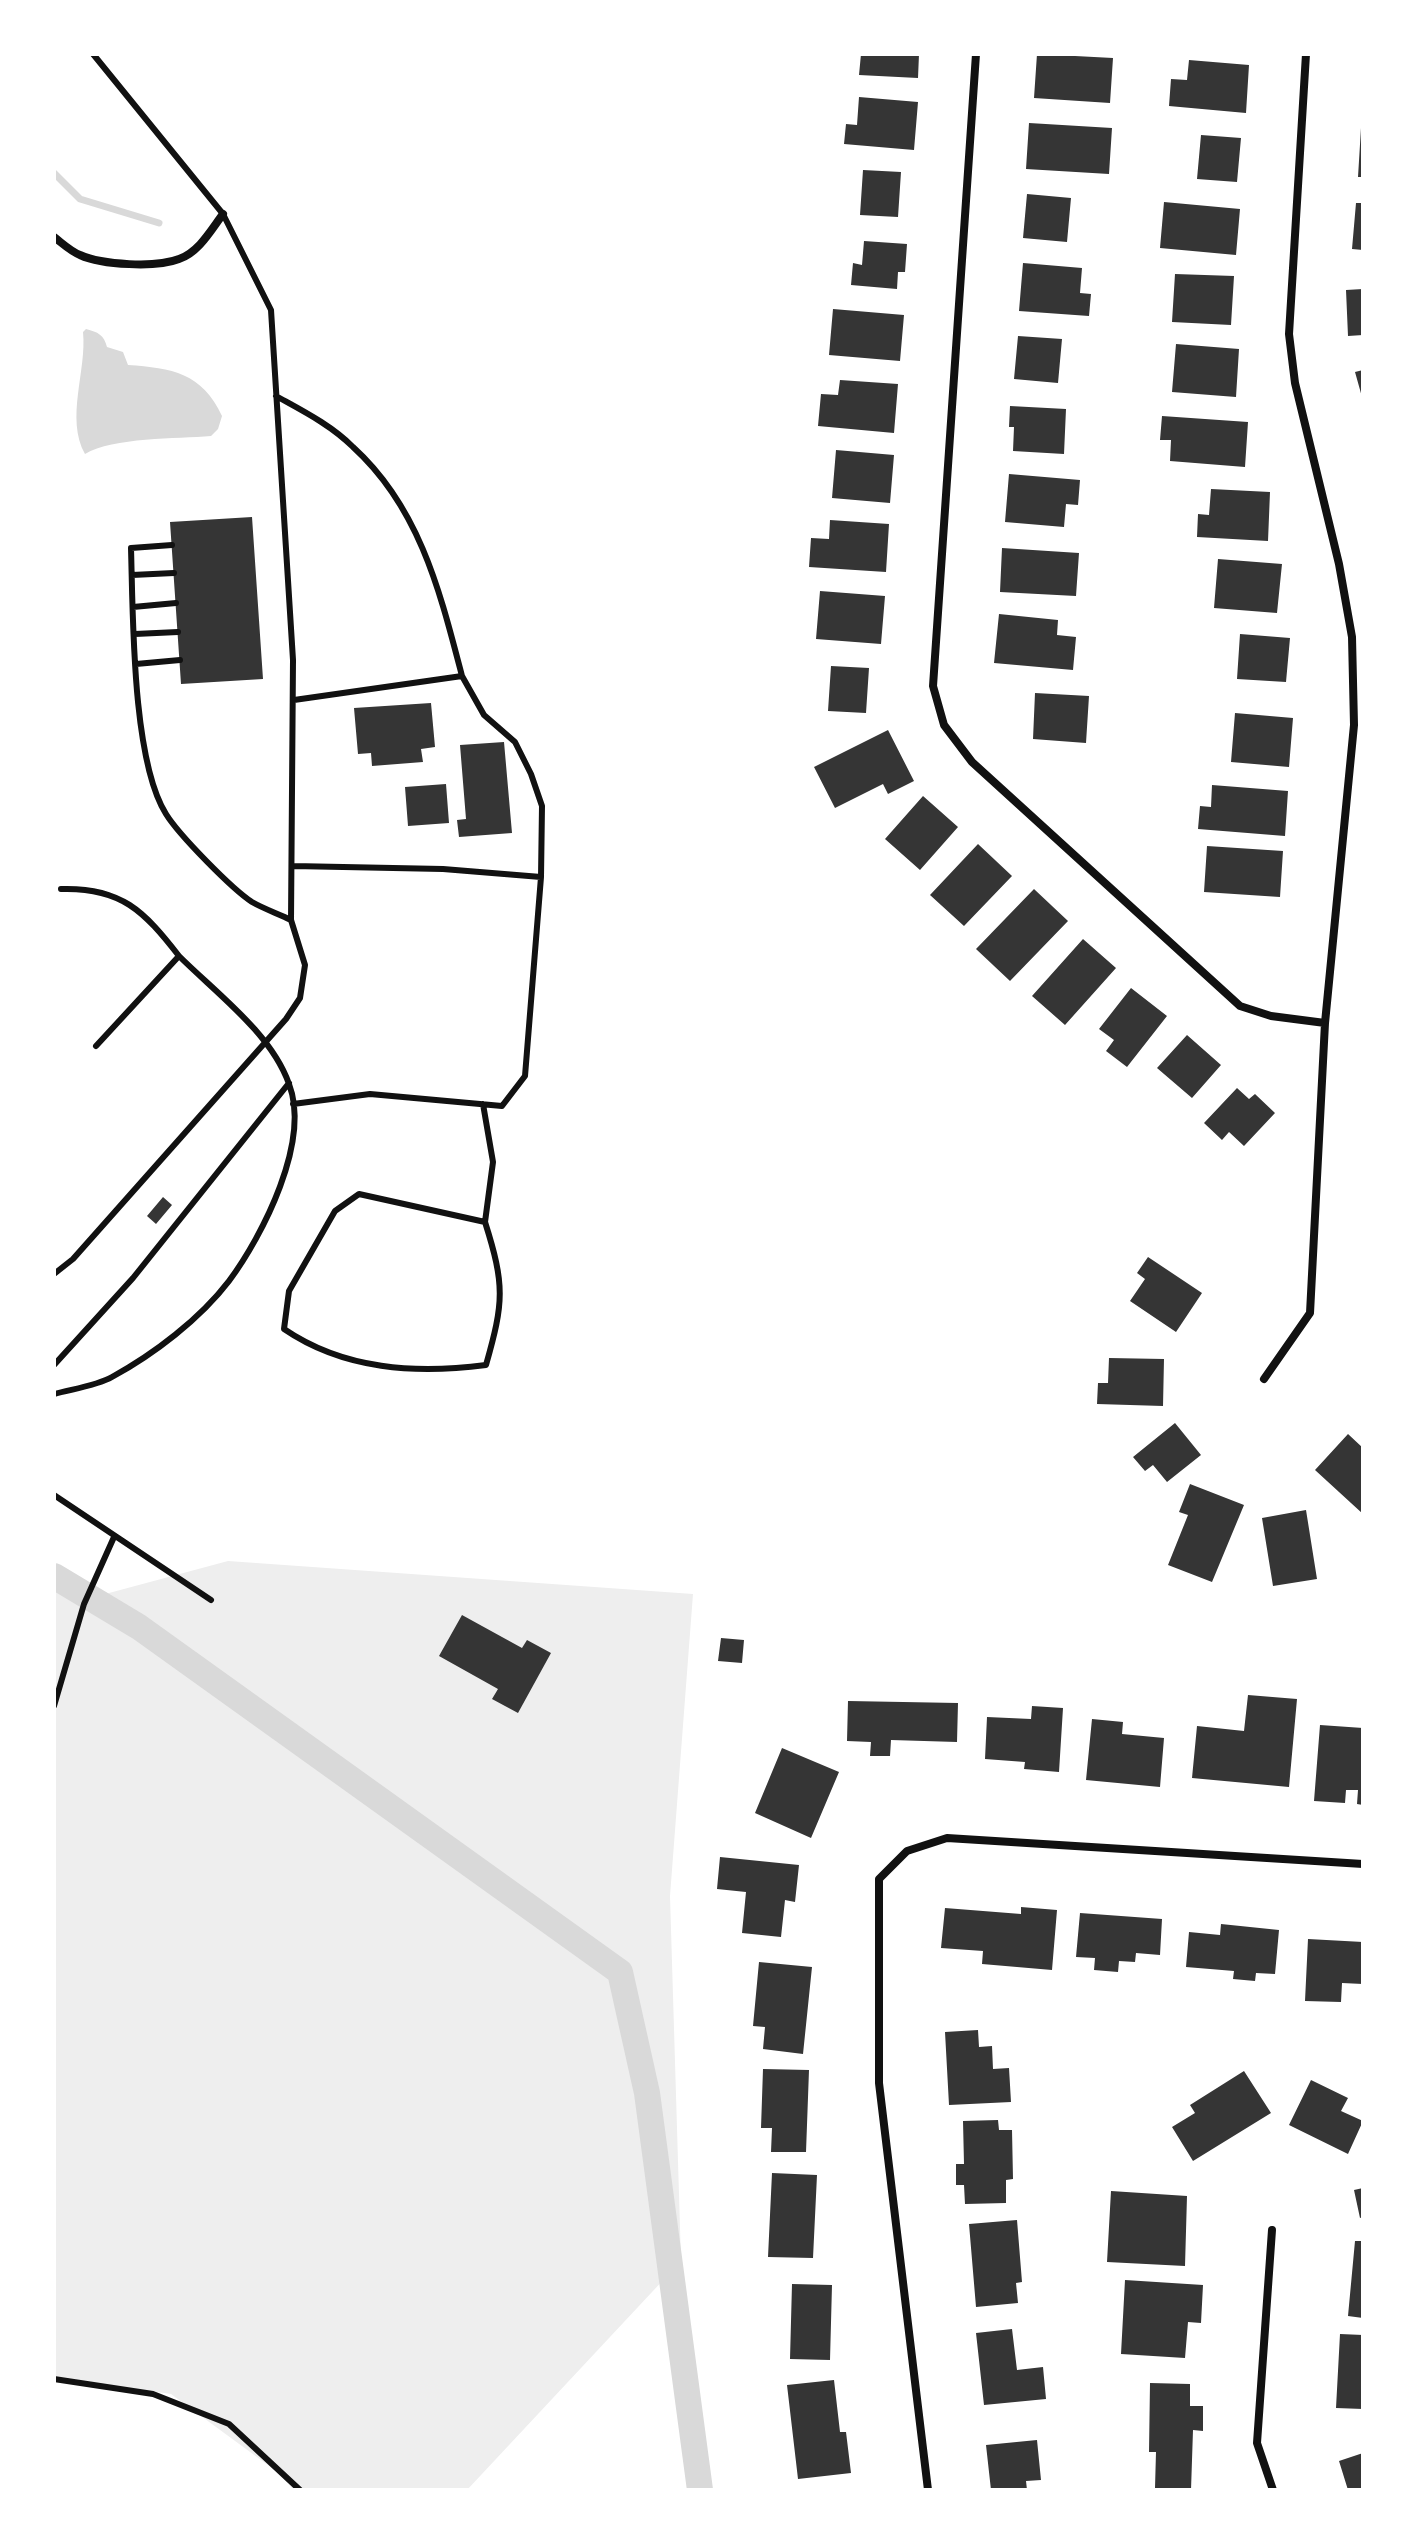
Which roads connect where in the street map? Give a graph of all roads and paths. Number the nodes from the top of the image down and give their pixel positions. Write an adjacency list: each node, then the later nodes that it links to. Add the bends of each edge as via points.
1 (93, 54): 4 (lane)
2 (976, 54): 24 (street, via 933,686 944,725 972,762 1240,1006)
3 (1306, 54): 18 (street, via 1289,334 1295,383 1352,637)
4 (223, 214): 5 (street, via 203,242 180,259 166,261 93,260); 6 (lane, via 271,310)
5 (54, 237)
6 (276, 396): 16 (lane, via 354,447 415,527 436,578); 17 (lane)
7 (172, 545): 9 (lane, via 131,548)
8 (174, 573): 9 (lane)
9 (132, 575): 11 (lane)
10 (176, 603): 11 (lane)
11 (133, 607): 13 (lane)
12 (178, 632): 13 (lane)
13 (135, 634): 15 (lane)
14 (180, 660): 15 (lane)
15 (136, 664): 22 (lane, via 150,773 165,813 251,901)
16 (462, 676): 17 (lane); 20 (lane, via 484,715 515,742 531,774 542,806)
17 (294, 700): 19 (lane)
18 (1358, 725): 24 (street)
19 (293, 866): 20 (lane); 22 (lane)
20 (541, 877): 29 (lane, via 525,1076 502,1106)
21 (61, 889): 23 (lane, via 90,888 120,898 148,916)
22 (291, 920): 25 (lane, via 305,965 300,998)
23 (179, 956): 25 (lane); 26 (lane)
24 (1325, 1023): 33 (street, via 1310,1313)
25 (265, 1043): 27 (lane); 31 (lane)
26 (96, 1046)
27 (289, 1083): 28 (lane); 32 (lane, via 133,1278)
28 (293, 1104): 29 (lane, via 370,1094); 34 (lane, via 297,1121 283,1180 228,1282 176,1335 110,1379)
29 (483, 1104): 30 (lane, via 493,1162)
30 (485, 1222): 30 (lane, via 359,1194 335,1211 289,1291 284,1329 361,1364 439,1371 486,1365 500,1319 501,1272)
31 (54, 1274)
32 (54, 1365)
33 (1264, 1379)
34 (54, 1394)
35 (54, 1495): 36 (lane)
36 (114, 1537): 37 (lane); 38 (lane, via 84,1604)
37 (211, 1600)
38 (54, 1706)
39 (1363, 1864): 43 (street, via 947,1838 907,1851 879,1879 879,2083)
40 (1272, 2230): 44 (street, via 1257,2443)
41 (54, 2379): 42 (lane, via 153,2394 229,2424)
42 (300, 2490)
43 (928, 2490)
44 (1273, 2490)

